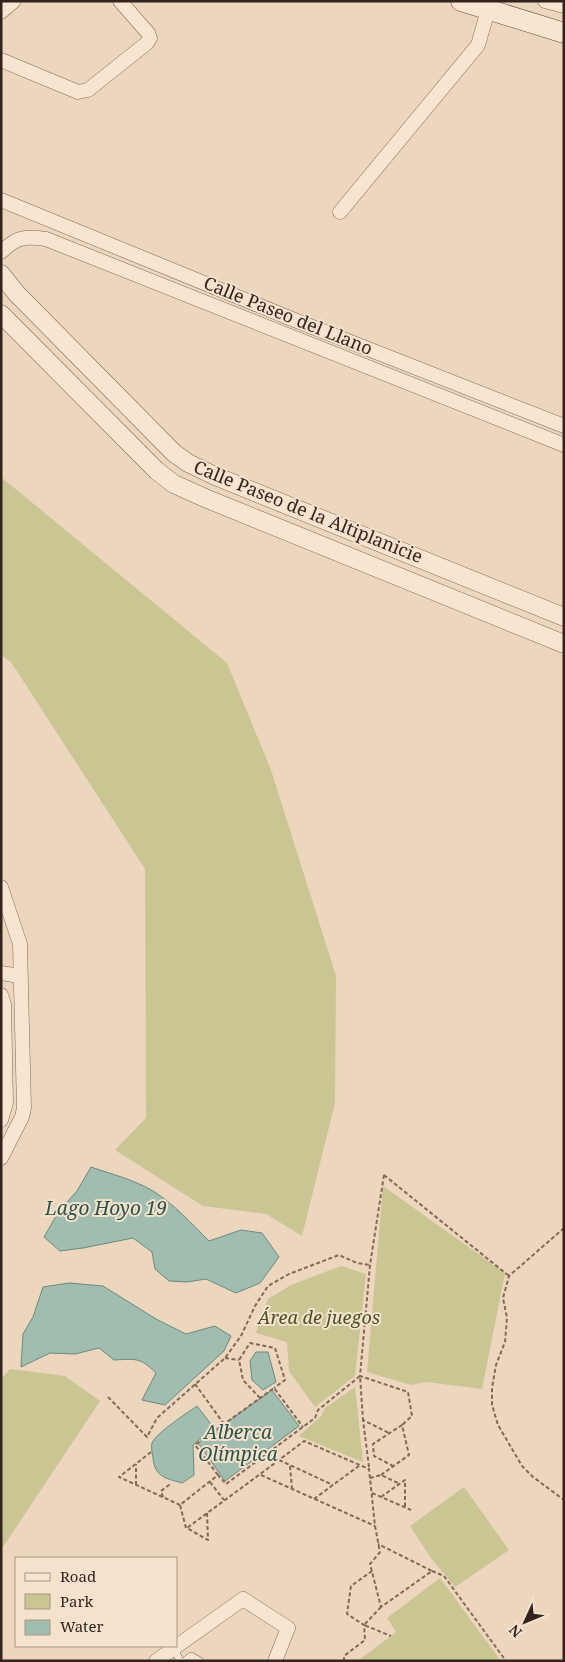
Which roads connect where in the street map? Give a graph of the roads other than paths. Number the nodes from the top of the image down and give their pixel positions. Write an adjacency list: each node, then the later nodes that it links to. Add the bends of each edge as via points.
1 (14, 1): 7 (street)
2 (120, 1): 9 (street, via 150,38 88,90 78,92)
3 (461, 1): 6 (main road)
4 (545, 1): 5 (street)
5 (564, 6)
6 (488, 10): 8 (main road); 11 (street, via 478,45)
7 (1, 12)
8 (564, 33)
9 (1, 60)
10 (1, 200): 15 (street, Calle Paseo del Llano)
11 (340, 212)
12 (1, 252): 16 (street, Calle Paseo del Llano, via 18,239 29,236 46,238)
13 (1, 274): 19 (street, Calle Paseo de la Altiplanicie, via 174,453)
14 (1, 314): 20 (street, Calle Paseo de la Altiplanicie, via 157,471 174,484)
15 (292, 320): 16 (street); 17 (street, Calle Paseo del Llano)
16 (286, 335): 18 (street, Calle Paseo del Llano)
17 (564, 426)
18 (564, 445)
19 (215, 476): 20 (street); 21 (street, Calle Paseo de la Altiplanicie)
20 (204, 498): 22 (street, Calle Paseo de la Altiplanicie)
21 (487, 586): 22 (street); 23 (street, Calle Paseo de la Altiplanicie)
22 (477, 608): 24 (street, Calle Paseo de la Altiplanicie)
23 (564, 617)
24 (564, 644)
25 (1, 887): 26 (street)
26 (5, 911): 28 (street, via 20,944)
27 (1, 973): 28 (street)
28 (20, 976): 31 (street, via 24,1108)
29 (1, 995): 30 (street, via 4,1004 6,1103)
30 (1, 1120)
31 (1, 1158)
32 (178, 1645): 38 (street, via 243,1598 288,1628)
33 (174, 1648): 34 (street); 35 (lane)
34 (156, 1661)
35 (180, 1661)
36 (185, 1661): 37 (lane, via 191,1656)
37 (200, 1661)
38 (275, 1661)

